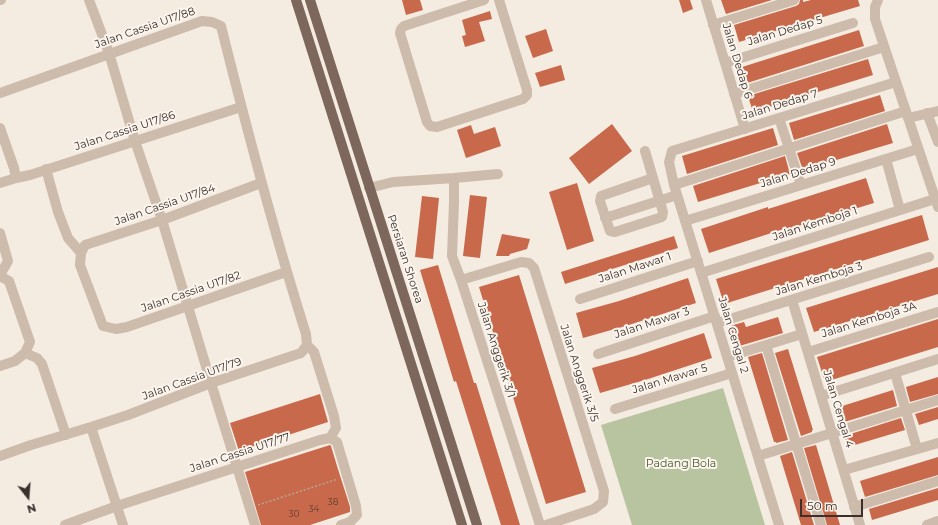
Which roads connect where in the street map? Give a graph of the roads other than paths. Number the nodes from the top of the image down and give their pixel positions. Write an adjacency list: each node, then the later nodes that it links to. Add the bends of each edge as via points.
1 (89, 0): 12 (street)
2 (296, 0): 30 (main road)
3 (310, 0): 42 (main road, Persiaran Shorea)
4 (484, 0): 5 (street, via 401,29 400,33 430,126 437,127 527,95)
5 (499, 0)
6 (706, 0): 10 (street, Jalan Dedap 6)
7 (794, 0): 10 (street)
8 (878, 0): 11 (street, via 875,18)
9 (853, 23): 13 (street, Jalan Dedap 5)
10 (713, 25): 13 (street, Jalan Dedap 6)
11 (884, 47): 14 (street); 16 (street)
12 (109, 53): 15 (street, Jalan Cassia U17/88); 17 (street, Jalan Cassia U17/88, via 202,21 212,22 221,26); 24 (street)
13 (725, 63): 16 (street, Jalan Dedap 6)
14 (896, 82): 20 (street); 21 (street, Jalan Dedap 7)
15 (0, 93)
16 (734, 94): 23 (street, Jalan Dedap 6)
17 (241, 107): 24 (street, Jalan Cassia U17/86); 39 (street)
18 (938, 111): 19 (street)
19 (927, 113): 20 (street); 25 (street)
20 (907, 115): 26 (street); 27 (street)
21 (779, 118): 23 (street, Jalan Dedap 7); 26 (street)
22 (0, 128): 34 (street)
23 (744, 129): 29 (street, Jalan Dedap 7)
24 (135, 141): 32 (street, Jalan Cassia U17/86); 48 (street)
25 (938, 142)
26 (789, 148): 40 (street); 41 (street)
27 (918, 149): 31 (street, Jalan Dedap 9); 37 (street)
28 (645, 151): 36 (street)
29 (672, 151): 40 (street, Jalan Cengal 2, via 669,162)
30 (345, 154): 42 (main road, via 360,180); 50 (main road)
31 (886, 159): 41 (street, Jalan Dedap 9); 46 (street)
32 (46, 169): 34 (street, Jalan Cassia U17/86); 52 (street, via 68,238)
33 (498, 174): 35 (street)
34 (16, 178): 38 (street, Jalan Cassia U17/86)
35 (454, 178): 42 (street, via 393,182); 58 (street, Jalan Anggerik 3/1, via 452,256)
36 (654, 178): 44 (street); 47 (street, via 601,196)
37 (934, 181): 45 (street)
38 (0, 183)
39 (262, 183): 48 (street, Jalan Cassia U17/84); 55 (street)
40 (674, 185): 43 (street, Jalan Cengal 2)
41 (801, 185): 49 (street, Jalan Dedap 9)
42 (370, 188): 50 (main road, via 365,195); 100 (main road, Persiaran Shorea)
43 (677, 195): 44 (street); 49 (street, Jalan Cengal 2)
44 (660, 201): 47 (street); 47 (street, via 662,217 615,232 610,231)
45 (937, 203): 46 (street, Jalan Kemboja 1)
46 (900, 210): 56 (street, Jalan Kemboja 1)
47 (605, 218)
48 (162, 220): 52 (street, Jalan Cassia U17/84, via 85,245); 61 (street)
49 (685, 221): 54 (street, Jalan Cengal 2)
50 (368, 227): 99 (main road)
51 (0, 233): 57 (street, via 8,261)
52 (81, 254): 61 (street, Jalan Cassia U17/82, via 80,265 103,326 116,329 127,327)
53 (929, 257): 60 (street, Jalan Kemboja 3)
54 (698, 261): 56 (street, Jalan Cengal 2); 59 (street, Jalan Mawar 1)
55 (286, 272): 61 (street, Jalan Cassia U17/82); 66 (street, via 306,334)
56 (701, 273): 63 (street, Jalan Cengal 2)
57 (0, 275): 68 (street, via 10,281 30,342)
58 (461, 280): 101 (street, Jalan Anggerik 3/1); 102 (street, Jalan Anggerik 3/5, via 521,262 529,263 534,268 604,491 603,502 594,509)
59 (580, 299)
60 (792, 300): 63 (street, Jalan Kemboja 3); 64 (street, Jalan Cengal 4)
61 (188, 305): 75 (street)
62 (938, 312): 67 (street, Jalan Kemboja 3A)
63 (716, 319): 69 (street, Jalan Mawar 3); 70 (street, Jalan Cengal 2)
64 (802, 334): 65 (street); 67 (street, Jalan Cengal 4)
65 (766, 345): 70 (street); 85 (street)
66 (304, 349): 75 (street, Jalan Cassia U17/79); 83 (street, via 314,352 334,416 336,428)
67 (808, 352): 76 (street, Jalan Cengal 4)
68 (25, 353): 72 (street, via 15,361); 82 (street, via 37,358 42,364)
69 (598, 354)
70 (727, 357): 73 (street, Jalan Cengal 2)
71 (938, 359): 74 (street)
72 (0, 366)
73 (732, 373): 78 (street, Jalan Mawar 5); 88 (street, Jalan Cengal 2)
74 (895, 373): 76 (street); 79 (street)
75 (211, 383): 80 (street, Jalan Cassia U17/79); 89 (street)
76 (821, 396): 81 (street, Jalan Cengal 4)
77 (938, 400): 79 (street)
78 (615, 409)
79 (906, 410): 81 (street); 86 (street)
80 (91, 427): 82 (street, Jalan Cassia U17/79); 92 (street)
81 (832, 433): 85 (street); 90 (street, Jalan Cengal 4)
82 (66, 435): 87 (street, Jalan Cassia U17/79)
83 (330, 438): 89 (street, Jalan Cassia U17/77); 98 (street, via 337,442 356,506 357,515 350,522)
84 (938, 443): 86 (street)
85 (797, 444): 88 (street); 104 (street)
86 (917, 449): 90 (street)
87 (0, 456)
88 (758, 456): 103 (street, Jalan Cengal 2)
89 (237, 467): 92 (street, Jalan Cassia U17/77); 97 (street)
90 (844, 470): 93 (street, Jalan Cengal 4)
91 (938, 481): 93 (street)
92 (117, 506): 95 (street, Jalan Cassia U17/77); 96 (street)
93 (854, 507): 105 (street, Jalan Cengal 4)
94 (938, 522): 106 (street)
95 (64, 525)
96 (123, 525)
97 (255, 525)
98 (341, 525)
99 (462, 525)
100 (476, 525)
101 (540, 525)
102 (546, 525)
103 (779, 525)
104 (821, 525)
105 (860, 525)
106 (927, 525)

